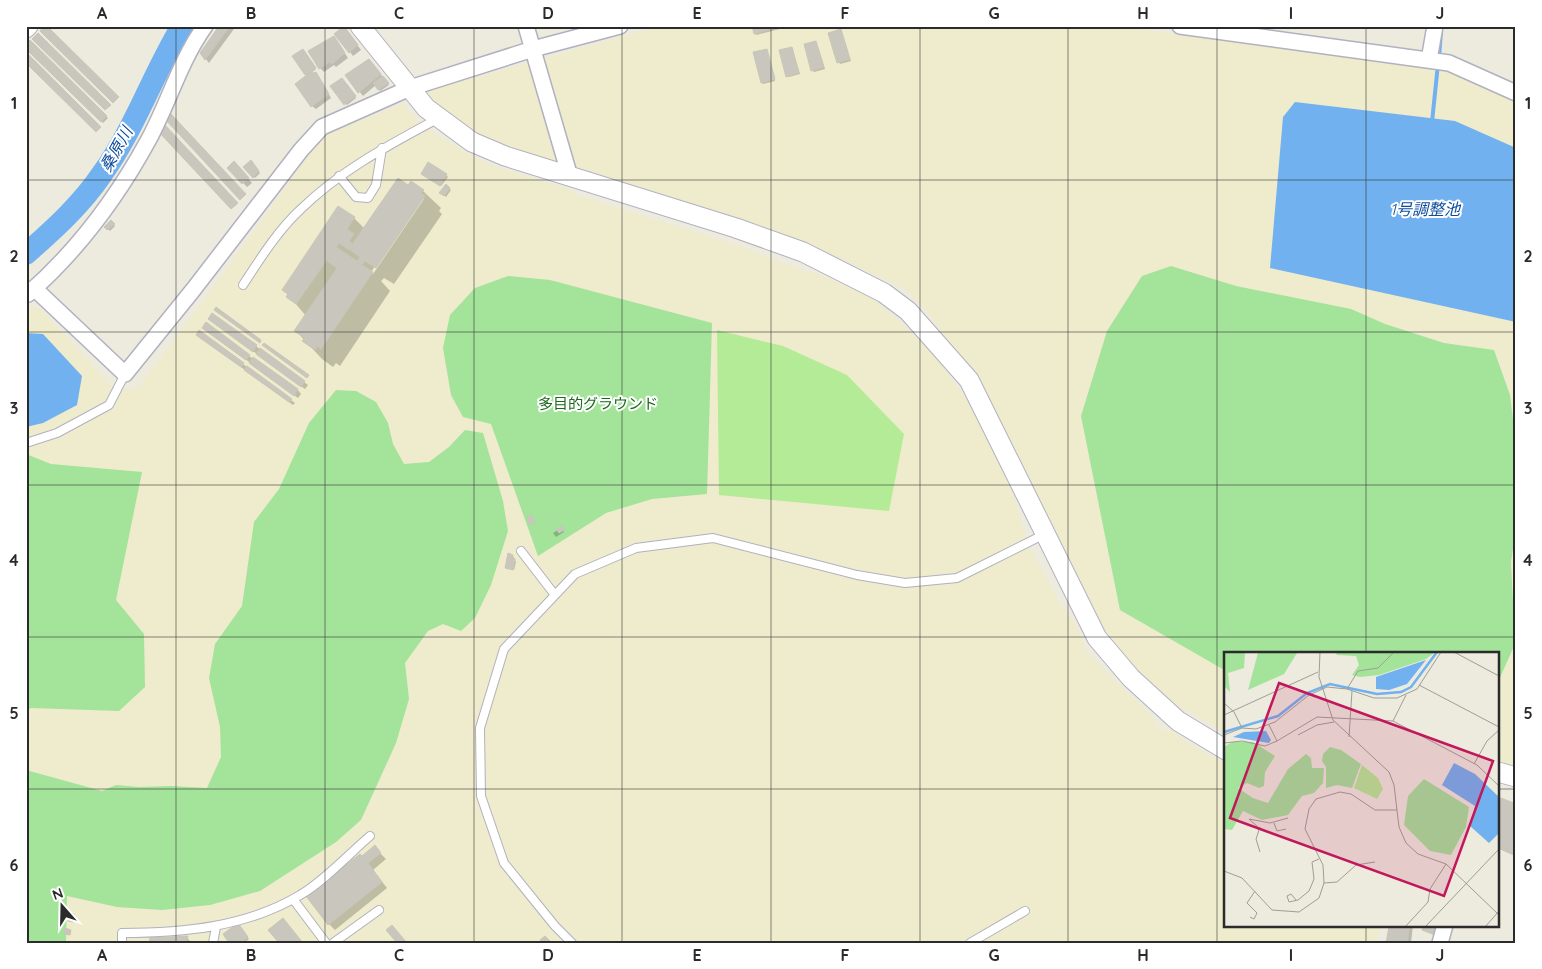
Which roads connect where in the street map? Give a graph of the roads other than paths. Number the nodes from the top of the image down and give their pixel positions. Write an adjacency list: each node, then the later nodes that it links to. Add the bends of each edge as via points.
1 (205, 26): 16 (street, via 181,67 150,138 132,167 69,255)
2 (360, 26): 9 (street)
3 (526, 26): 7 (street)
4 (620, 26): 7 (street)
5 (1180, 26): 8 (street)
6 (1434, 26): 8 (street)
7 (533, 49): 9 (street); 14 (street)
8 (1429, 60): 10 (street, via 1449,63)
9 (410, 88): 11 (street); 17 (street, via 322,127 313,135)
10 (1516, 93)
11 (439, 118): 12 (lane); 14 (street, via 472,142)
12 (382, 148): 13 (lane); 13 (lane, via 376,185 368,198 356,197)
13 (339, 176): 15 (lane, via 300,210 260,258)
14 (570, 177): 19 (street, via 803,252 884,293 908,311 969,380)
15 (243, 285)
16 (30, 292): 17 (street)
17 (125, 374): 18 (lane, via 109,405 57,433)
18 (26, 443)
19 (1045, 534): 21 (lane, via 957,578 905,583 857,575 713,538 636,548 575,574); 22 (street, via 1097,638 1131,678 1178,721)
20 (521, 551): 21 (lane)
21 (555, 595): 35 (lane, via 504,648 480,728 481,796 504,863)
22 (1224, 749)
23 (1500, 773): 24 (street)
24 (1516, 777)
25 (370, 836): 26 (lane)
26 (293, 899): 30 (lane); 33 (lane)
27 (380, 910): 34 (lane)
28 (1025, 911): 36 (lane)
29 (1445, 926): 37 (street)
30 (216, 927): 31 (lane, via 122,933); 32 (lane)
31 (122, 943)
32 (213, 943)
33 (326, 943)
34 (333, 943)
35 (572, 943)
36 (970, 943)
37 (1440, 943)

